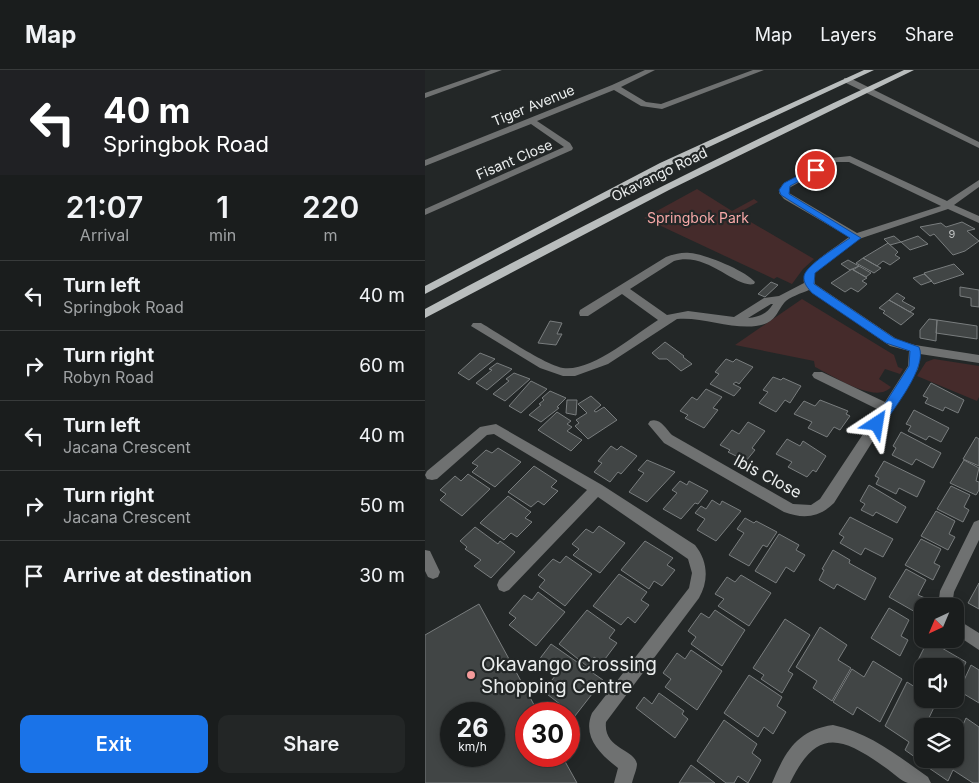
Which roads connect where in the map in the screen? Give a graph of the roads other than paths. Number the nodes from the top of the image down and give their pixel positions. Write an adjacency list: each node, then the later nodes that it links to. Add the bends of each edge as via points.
1 (498, 70): 10 (street)
2 (651, 70): 8 (street, Tiger Avenue)
3 (760, 70): 8 (street, via 662,107 644,104)
4 (870, 70): 6 (main road, Okavango Road)
5 (910, 70): 9 (main road, Okavango Road)
6 (847, 80): 9 (street); 23 (main road, Okavango Road, via 663,165)
7 (425, 84): 10 (street)
8 (615, 87): 12 (street, Tiger Avenue)
9 (867, 90): 13 (street); 25 (main road, Okavango Road, via 804,118 567,237)
10 (435, 92): 11 (street)
11 (425, 96)
12 (532, 121): 14 (street, Tiger Avenue); 17 (street, Fisant Close, via 569,148)
13 (979, 145)
14 (425, 163)
15 (979, 184): 16 (street)
16 (948, 205): 18 (street); 19 (street); 19 (street, via 850,159 834,160 785,187 785,195 790,200)
17 (425, 212)
18 (979, 220)
19 (856, 238): 21 (street, via 811,271)
20 (750, 282): 22 (street, via 701,258 684,254 670,259)
21 (809, 283): 26 (street, via 781,299 776,312 761,322 690,314); 28 (street, via 816,291 890,340)
22 (623, 289): 24 (street); 26 (street)
23 (425, 290)
24 (584, 313)
25 (425, 314)
26 (666, 320): 27 (street, via 594,366 575,373 553,369)
27 (477, 326)
28 (915, 349): 29 (street); 31 (street, Ibis Close, via 914,366)
29 (979, 359)
30 (818, 375): 31 (street)
31 (887, 408): 32 (street, Ibis Close, via 829,499 819,508 806,511 789,508 668,439)
32 (654, 424)
33 (432, 475): 34 (street, via 479,435 496,429)
34 (597, 489): 38 (street); 42 (street, via 690,550 699,573 694,593 598,719 599,741 627,764)
35 (979, 526): 39 (street)
36 (425, 556): 37 (street)
37 (433, 572)
38 (504, 585)
39 (946, 598)
40 (964, 631): 41 (street)
41 (979, 642)
42 (623, 783)
43 (781, 783): 44 (street, via 805,744 823,733 838,732 853,736)
44 (922, 783)

